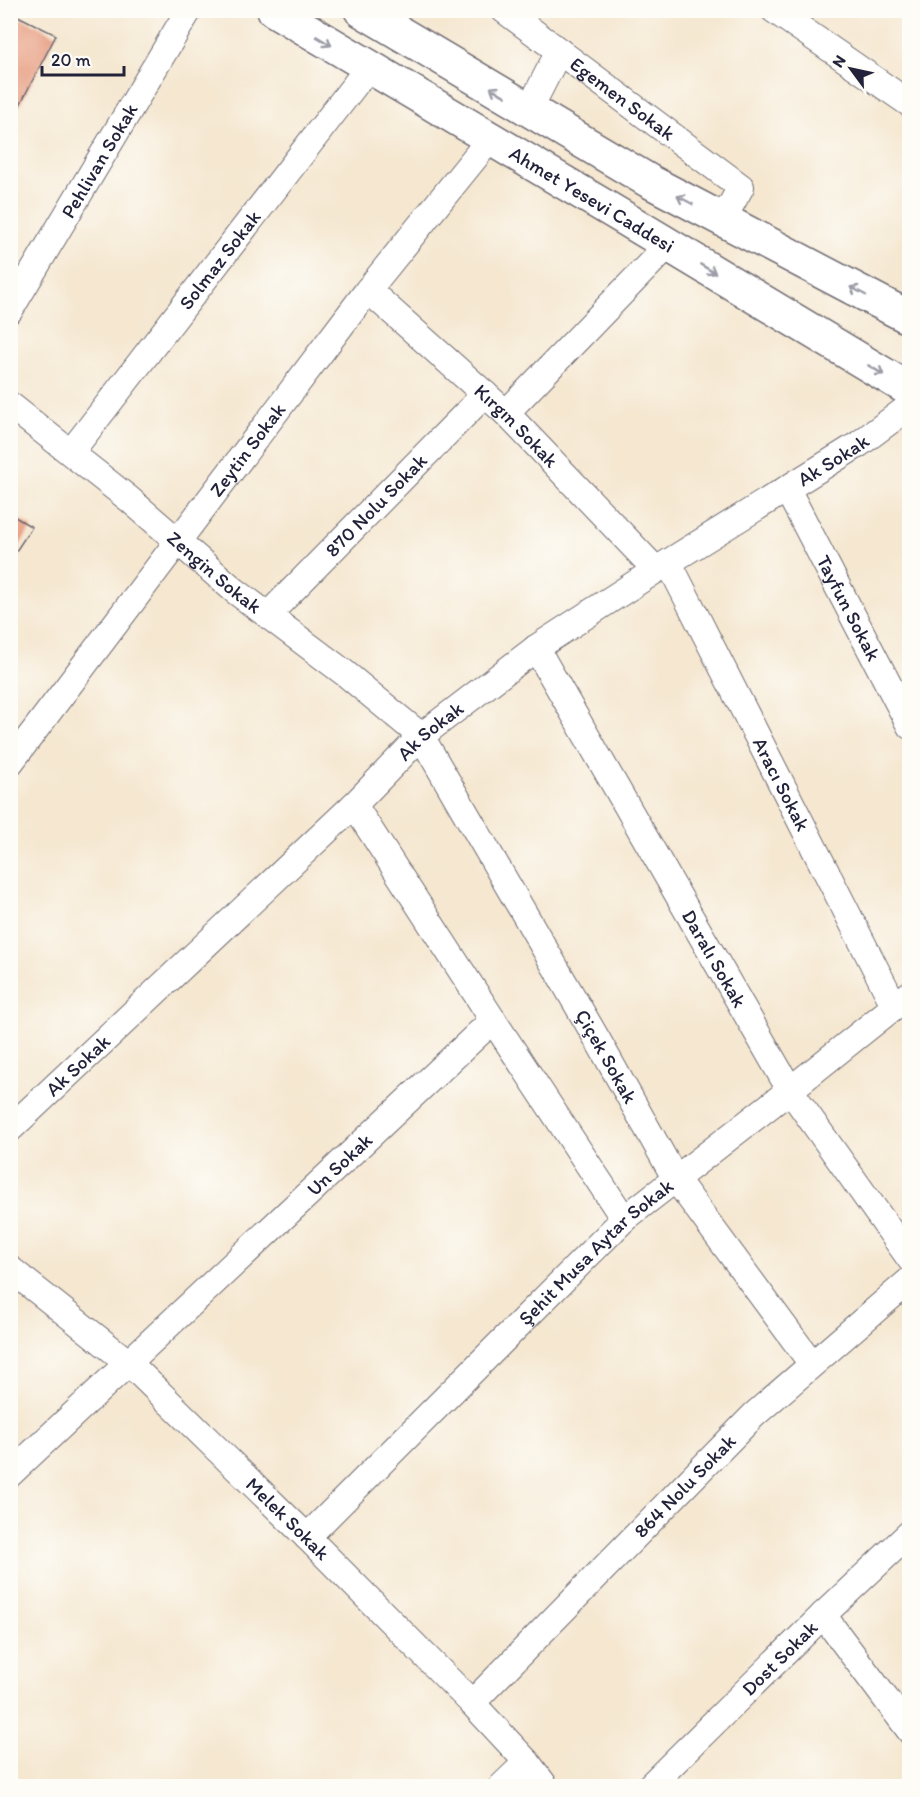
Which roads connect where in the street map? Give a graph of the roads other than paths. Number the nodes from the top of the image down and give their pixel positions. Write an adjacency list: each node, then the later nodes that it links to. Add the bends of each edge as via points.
1 (189, 10): 14 (street, Pehlivan Sokak)
2 (274, 10): 7 (main road, Ahmet Yesevi Caddesi, one-way to 7)
3 (361, 10): 9 (main road, one-way to 3)
4 (504, 10): 6 (street, Egemen Sokak)
5 (774, 10): 8 (street)
6 (559, 51): 9 (street); 11 (street, Egemen Sokak, via 741,187)
7 (368, 68): 10 (main road, Ahmet Yesevi Caddesi); 21 (street, Solmaz Sokak)
8 (909, 104)
9 (529, 110): 11 (main road, one-way to 9, via 649,181)
10 (490, 139): 12 (main road, Ahmet Yesevi Caddesi); 13 (street, Zeytin Sokak)
11 (723, 219): 15 (main road, one-way to 11)
12 (668, 245): 16 (main road, Ahmet Yesevi Caddesi, one-way to 16); 20 (street)
13 (368, 290): 17 (street, Kırgın Sokak); 23 (street, Zeytin Sokak)
14 (10, 310)
15 (909, 318)
16 (909, 390)
17 (485, 394): 20 (street, Kırgın Sokak); 25 (street, 870 Nolu Sokak)
18 (10, 405): 21 (street, Zengin Sokak)
19 (909, 406): 22 (street, Ak Sokak, via 859,444)
20 (506, 413): 24 (street, Kırgın Sokak)
21 (71, 452): 23 (street, Zengin Sokak)
22 (787, 489): 24 (street, Ak Sokak); 27 (street, Tayfun Sokak)
23 (178, 542): 25 (street, Zengin Sokak); 29 (street, Zeytin Sokak)
24 (663, 566): 26 (street, Ak Sokak); 31 (street, Aracı Sokak)
25 (268, 615): 28 (street, Zengin Sokak)
26 (536, 648): 28 (street, Ak Sokak); 33 (street, Daralı Sokak)
27 (909, 726)
28 (422, 736): 30 (street, Ak Sokak); 35 (street, Çiçek Sokak)
29 (10, 763)
30 (354, 805): 32 (street); 34 (street, Ak Sokak)
31 (902, 999): 33 (street, Şehit Musa Aytar Sokak)
32 (493, 1020): 36 (street); 40 (street, Un Sokak)
33 (790, 1090): 35 (street, Şehit Musa Aytar Sokak); 37 (street, Daralı Sokak)
34 (10, 1129)
35 (675, 1178): 36 (street, Şehit Musa Aytar Sokak); 41 (street, Çiçek Sokak)
36 (624, 1219): 44 (street, Şehit Musa Aytar Sokak)
37 (909, 1258)
38 (10, 1269): 40 (street, Melek Sokak)
39 (909, 1280): 41 (street, 864 Nolu Sokak)
40 (129, 1363): 42 (street, Un Sokak); 44 (street, Melek Sokak)
41 (812, 1364): 46 (street, 864 Nolu Sokak, via 754,1415)
42 (10, 1474)
43 (909, 1533): 45 (street, Dost Sokak)
44 (307, 1537): 46 (street, Melek Sokak)
45 (823, 1615): 47 (street); 51 (street, Dost Sokak)
46 (472, 1703): 48 (street, Melek Sokak)
47 (909, 1731)
48 (527, 1762): 49 (street); 50 (street, Melek Sokak)
49 (502, 1786)
50 (545, 1786)
51 (650, 1786)

